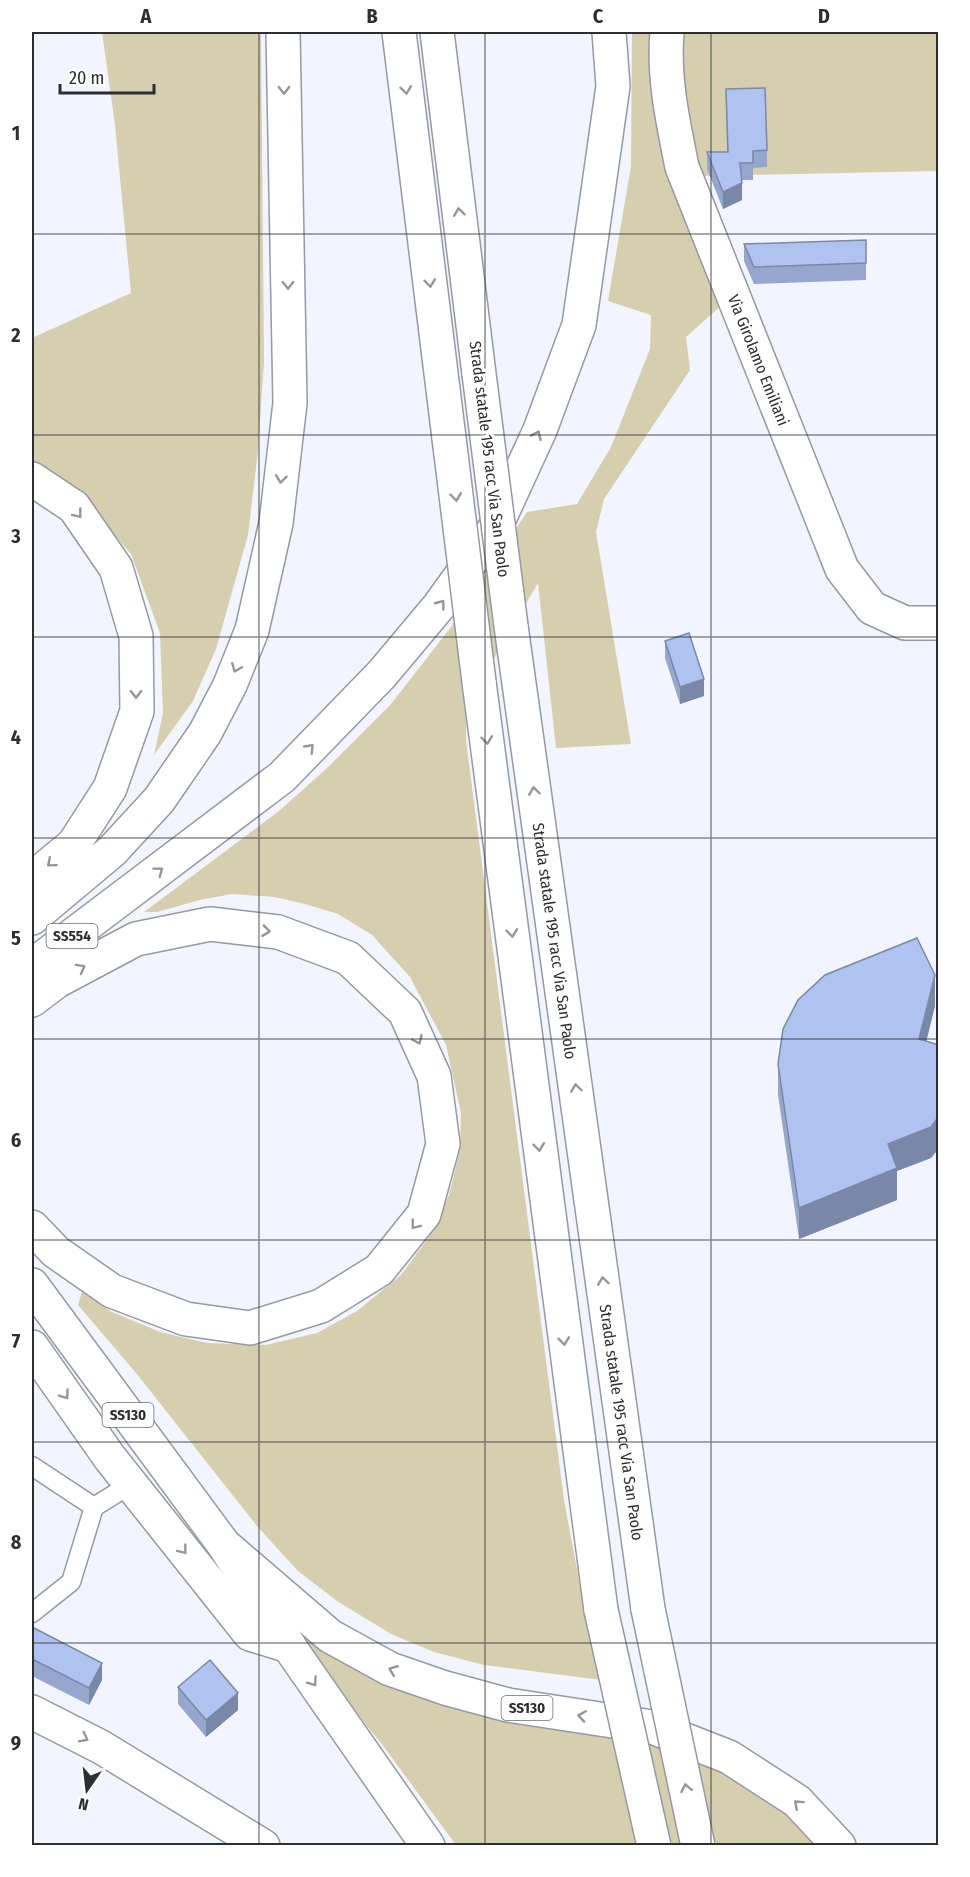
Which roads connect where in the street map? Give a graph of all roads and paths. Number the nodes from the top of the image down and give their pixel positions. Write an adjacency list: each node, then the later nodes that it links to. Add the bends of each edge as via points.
1 (283, 32): 9 (main road, SS554, one-way to 9, via 290,403 276,523 254,620 230,685 206,733 159,800 112,850)
2 (399, 32): 24 (main road, one-way to 24, bridge, via 479,682 601,1610)
3 (436, 32): 25 (main road, Strada statale 195 racc Via San Paolo, one-way to 3, bridge, via 648,1609 512,626)
4 (609, 32): 10 (main road, SS554, one-way to 4, via 282,777 382,674 439,606 495,528 540,430 579,325 613,86)
5 (667, 32): 7 (main road, Via Girolamo Emiliani, via 669,105 682,167 842,569 872,608 905,623)
6 (32, 479): 8 (main road, one-way to 8, via 74,507 116,568 136,636 137,711 110,788 74,844)
7 (939, 623)
8 (32, 879)
9 (32, 918)
10 (32, 966)
11 (32, 1000): 12 (main road, one-way to 12, via 57,981 136,939 210,924 278,932 348,958 405,1012 434,1076 443,1143 424,1214 379,1270 321,1306 250,1328 186,1319 112,1291 56,1252)
12 (32, 1227)
13 (32, 1285): 18 (main road, SS130)
14 (32, 1347): 16 (main road, one-way to 16)
15 (32, 1466): 17 (lane)
16 (131, 1484): 17 (lane); 20 (main road, one-way to 20, via 250,1634)
17 (94, 1507): 19 (lane, via 71,1582)
18 (224, 1545): 20 (main road, SS130); 26 (main road, SS130, one-way to 18, via 796,1801 729,1757 663,1731 508,1705 390,1670 330,1636)
19 (32, 1613)
20 (289, 1646): 23 (main road, SS130, one-way to 23)
21 (32, 1712): 22 (main road, one-way to 22, via 101,1747)
22 (263, 1845)
23 (428, 1845)
24 (654, 1845)
25 (698, 1845)
26 (839, 1845)

